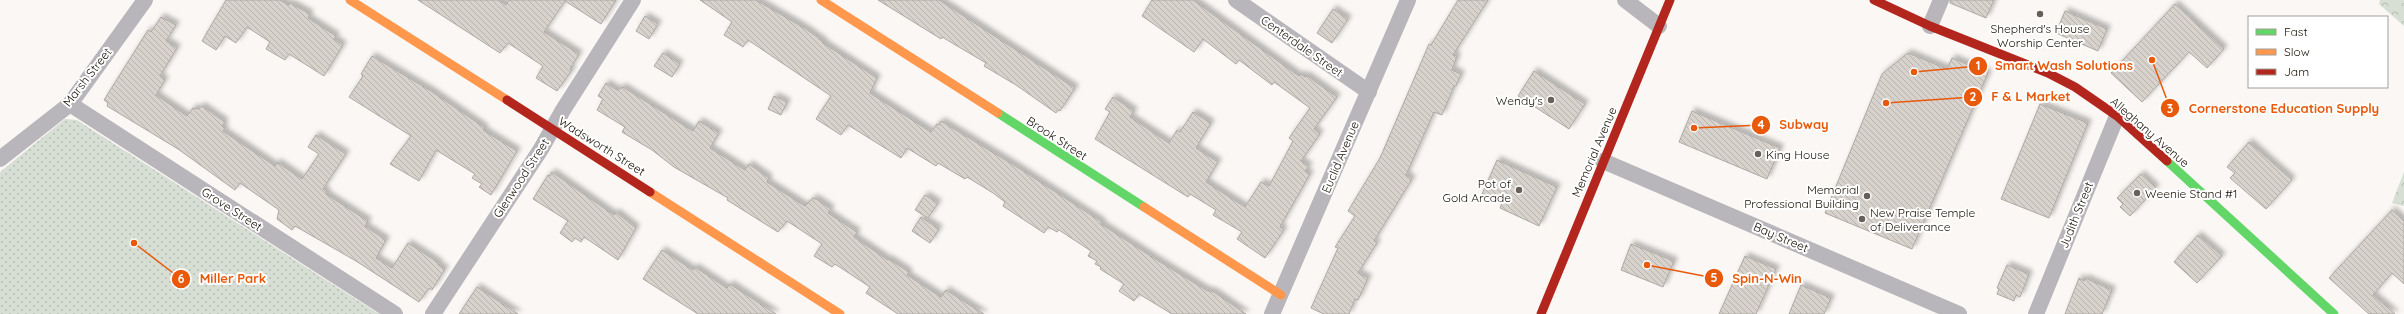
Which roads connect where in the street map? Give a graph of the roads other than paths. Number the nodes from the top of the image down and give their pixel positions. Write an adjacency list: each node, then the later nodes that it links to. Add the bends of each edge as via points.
1 (145, 0): 14 (street, Marsh Street)
2 (350, 0): 16 (street, Wadsworth Street)
3 (633, 0): 16 (street, Glenwood Street)
4 (821, 0): 19 (street, Brook Street)
5 (1236, 0): 13 (street, Centerdale Street)
6 (1408, 0): 13 (street, Euclid Avenue)
7 (1624, 0): 11 (street)
8 (1670, 0): 11 (street, Memorial Avenue)
9 (1874, 0): 12 (street, Alleghany Avenue)
10 (1941, 0): 12 (street)
11 (1659, 26): 18 (street, Memorial Avenue)
12 (1930, 26): 15 (street, Alleghany Avenue, via 2048,73 2075,87)
13 (1369, 92): 19 (street, Euclid Avenue)
14 (70, 104): 17 (street, Marsh Street); 20 (street, Grove Street)
15 (2117, 116): 26 (street, Judith Street); 27 (street, Alleghany Avenue)
16 (552, 129): 21 (street, Glenwood Street); 22 (street, Wadsworth Street)
17 (0, 159)
18 (1603, 161): 24 (street, Memorial Avenue); 25 (street, Bay Street)
19 (1281, 295): 23 (street, Euclid Avenue)
20 (395, 314)
21 (433, 314)
22 (840, 314)
23 (1272, 314)
24 (1541, 314)
25 (1959, 314)
26 (2036, 314)
27 (2334, 314)

